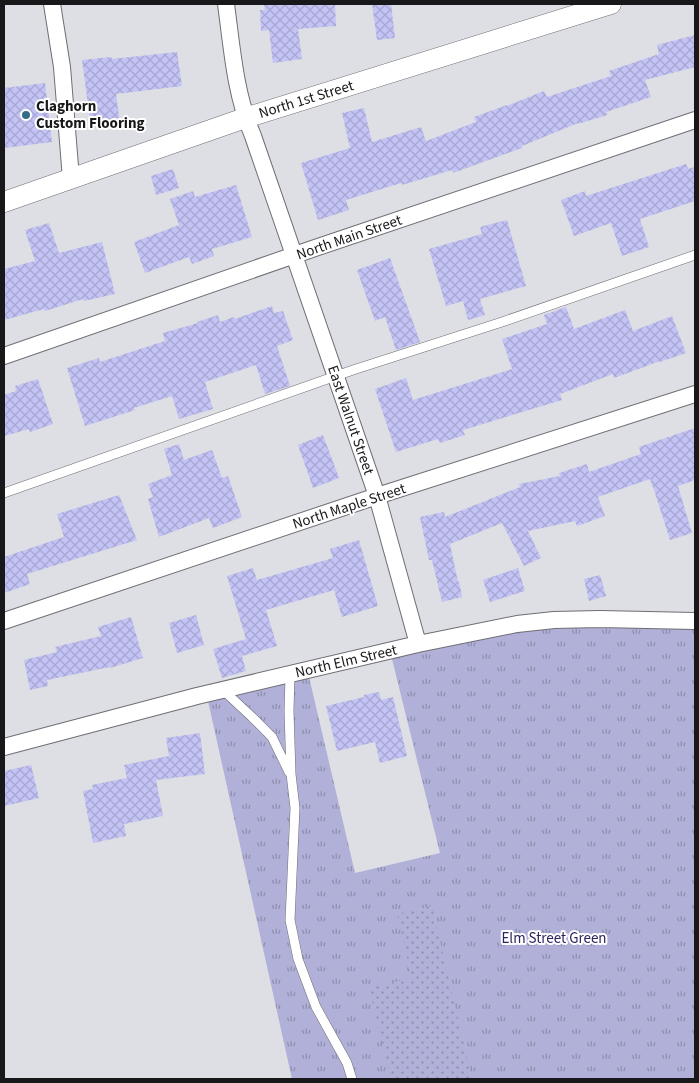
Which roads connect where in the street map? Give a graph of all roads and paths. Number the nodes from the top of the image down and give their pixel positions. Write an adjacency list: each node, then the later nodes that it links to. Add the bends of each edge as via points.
1 (52, 4): 6 (street, via 62,67)
2 (226, 4): 4 (street, East Walnut Street)
3 (611, 4): 4 (street, North 1st Street)
4 (245, 118): 6 (street, North 1st Street); 8 (street, East Walnut Street)
5 (695, 120): 8 (street, North Main Street)
6 (72, 179): 7 (street, North 1st Street)
7 (4, 202)
8 (294, 256): 10 (street, North Main Street); 11 (street, East Walnut Street)
9 (695, 256): 11 (lane)
10 (4, 356)
11 (336, 377): 13 (lane); 14 (street, East Walnut Street)
12 (695, 394): 14 (street, North Maple Street)
13 (4, 493)
14 (377, 496): 15 (street, North Maple Street); 17 (street, East Walnut Street)
15 (4, 621)
16 (695, 621): 17 (street, North Elm Street, via 554,620)
17 (418, 644): 18 (street, North Elm Street)
18 (290, 675): 19 (street, North Elm Street); 21 (lane)
19 (223, 690): 20 (street, North Elm Street); 21 (lane, via 272,738)
20 (4, 747)
21 (291, 774): 22 (lane, via 295,808 290,920 298,959 316,1007 347,1063)
22 (352, 1079)

